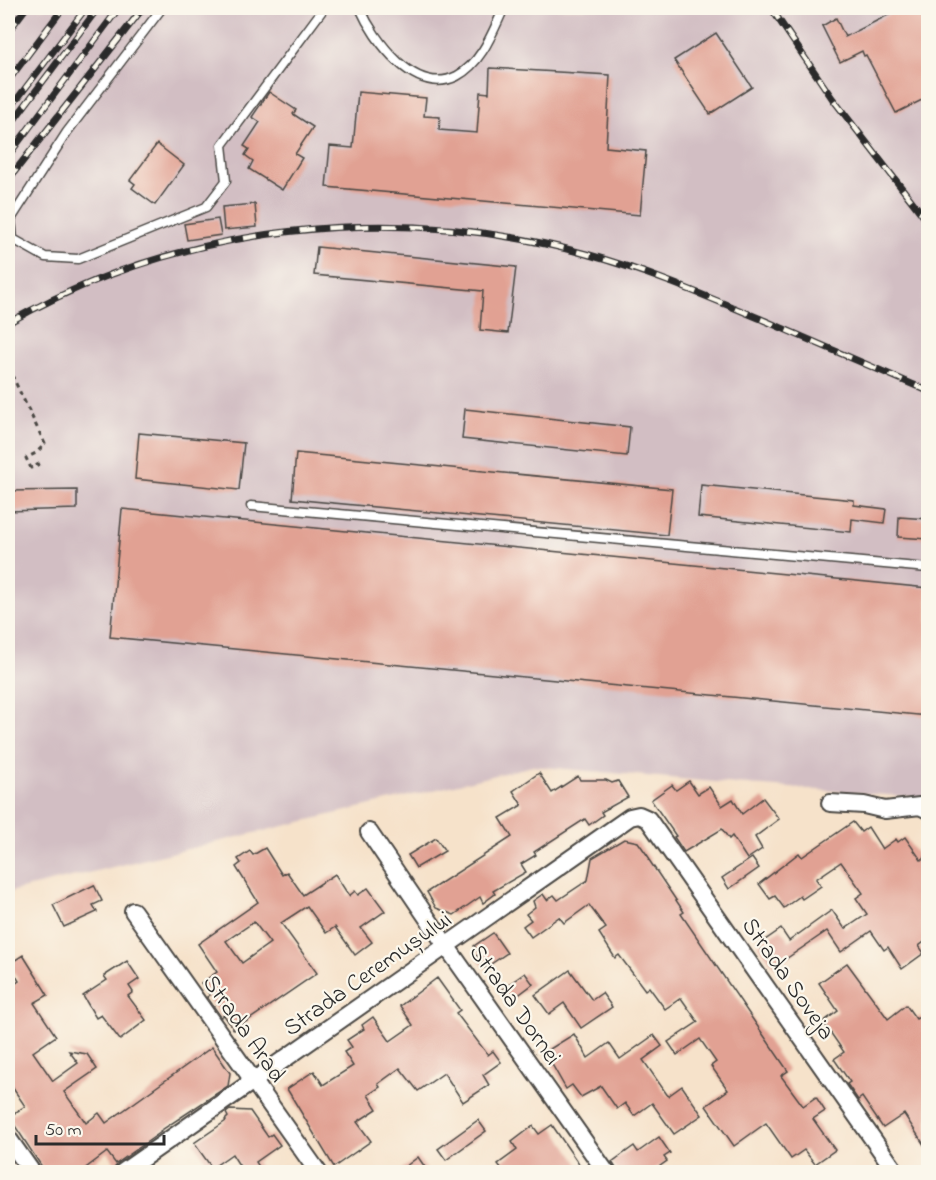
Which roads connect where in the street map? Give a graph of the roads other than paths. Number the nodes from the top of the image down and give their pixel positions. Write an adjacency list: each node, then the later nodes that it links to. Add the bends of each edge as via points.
1 (162, 8): 2 (lane, via 67,132 11,219 13,239 45,257 78,259 206,207 226,181 222,145)
2 (324, 8)
3 (360, 8): 4 (lane, via 368,25 405,69 427,80 442,80 466,69 487,43)
4 (504, 8)
5 (251, 506): 6 (lane)
6 (928, 568)
7 (830, 803): 8 (street, via 885,810 920,806)
8 (928, 810)
9 (639, 815): 12 (street, Strada Ceremușului, via 630,817); 19 (street, Strada Soveja, via 648,819)
10 (369, 832): 12 (street, Strada Dornei)
11 (133, 911): 13 (street, Strada Arad)
12 (447, 947): 13 (street, Strada Ceremușului); 18 (street, Strada Dornei)
13 (254, 1081): 16 (street, Strada Ceremușului); 17 (street, Strada Arad)
14 (8, 1138): 15 (street)
15 (32, 1173)
16 (123, 1173)
17 (318, 1173)
18 (606, 1173)
19 (896, 1173)

